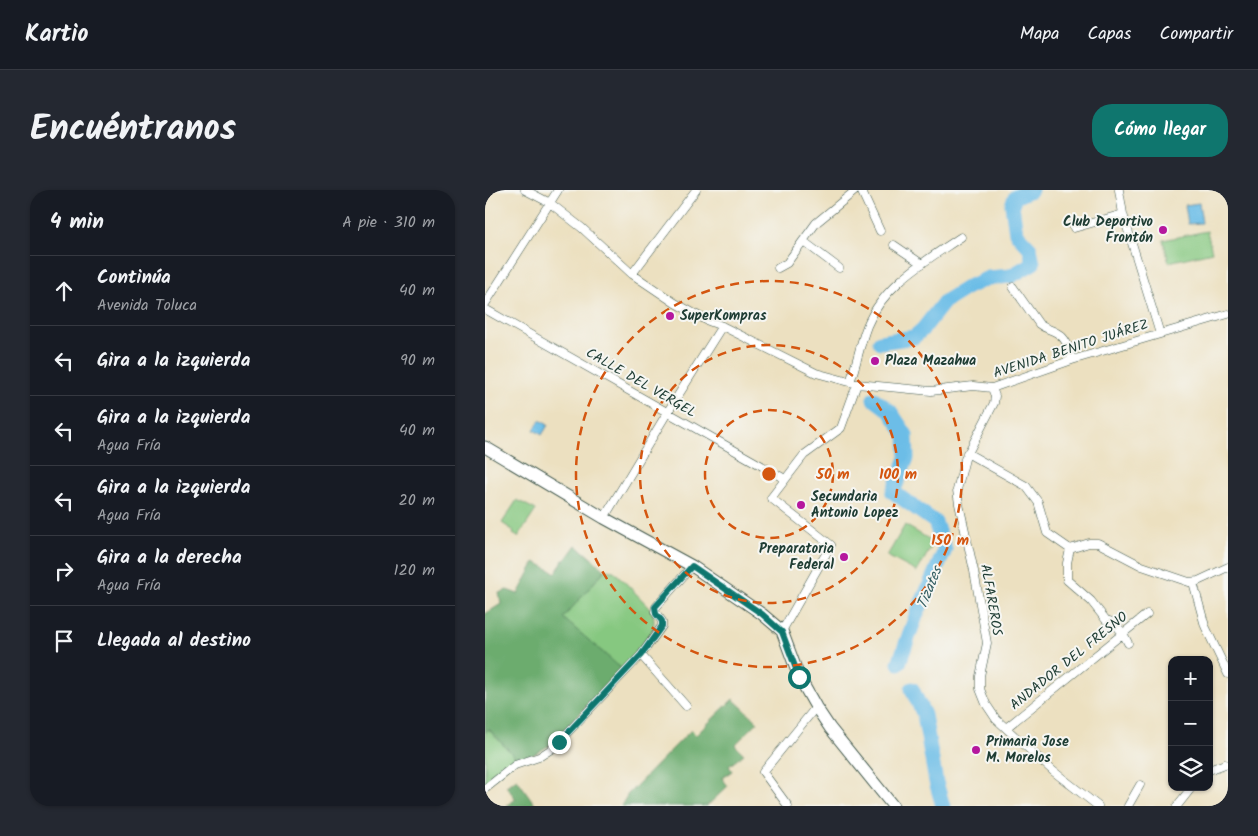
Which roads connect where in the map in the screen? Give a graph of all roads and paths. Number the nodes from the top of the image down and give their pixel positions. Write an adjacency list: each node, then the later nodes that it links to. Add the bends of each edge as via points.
1 (525, 190): 7 (street, AVENIDA BENITO JUÁREZ)
2 (558, 190): 7 (street)
3 (696, 190): 17 (street)
4 (856, 190): 12 (street, via 816,223)
5 (861, 190): 10 (street)
6 (1119, 190): 8 (street)
7 (550, 203): 17 (street, AVENIDA BENITO JUÁREZ); 19 (street)
8 (1123, 214): 9 (street); 23 (street)
9 (1074, 228)
10 (880, 232)
11 (961, 236): 14 (street)
12 (803, 241): 15 (street, via 787,264); 16 (street)
13 (894, 244): 14 (street)
14 (922, 264): 25 (street, via 900,281 875,309 866,328)
15 (778, 268)
16 (839, 268)
17 (632, 274): 22 (street, AVENIDA BENITO JUÁREZ, via 675,303)
18 (1013, 287): 24 (street, via 1039,324 1058,333 1067,343)
19 (485, 304)
20 (485, 309): 27 (street, CALLE DEL VERGEL)
21 (1228, 314): 23 (street, AVENIDA BENITO JUÁREZ)
22 (722, 326): 25 (street, AVENIDA BENITO JUÁREZ, via 816,373); 27 (street)
23 (1160, 334): 24 (street, AVENIDA BENITO JUÁREZ)
24 (1072, 360): 26 (street, AVENIDA BENITO JUÁREZ)
25 (854, 383): 26 (street, AVENIDA BENITO JUÁREZ, via 931,391 973,386); 30 (street, via 841,428 804,455)
26 (993, 388): 29 (street, ALFAREROS, via 994,403)
27 (667, 413): 30 (street, CALLE DEL VERGEL); 31 (street)
28 (485, 447): 31 (street)
29 (967, 453): 32 (street, via 1026,486 1038,502 1047,534); 44 (street, ALFAREROS, via 957,490 987,643 980,689 985,704)
30 (785, 479): 37 (street, via 771,498 831,545)
31 (604, 518): 33 (street)
32 (1069, 549): 35 (street, via 1089,543 1098,544 1142,566); 38 (street, via 1067,580)
33 (692, 566): 37 (street, via 762,614); 40 (street, via 655,607 662,626)
34 (1228, 566): 35 (street)
35 (1193, 582): 41 (street, via 1205,626)
36 (1147, 614): 38 (street, ANDADOR DEL FRESNO)
37 (782, 632): 43 (street, via 799,677)
38 (1123, 633): 39 (street); 44 (street, ANDADOR DEL FRESNO)
39 (1128, 643)
40 (641, 655): 42 (street); 48 (street, via 553,748 515,765)
41 (1227, 671)
42 (686, 706)
43 (816, 707): 50 (street, via 763,772); 51 (street, via 829,728)
44 (1006, 728): 52 (street, ALFAREROS)
45 (1225, 764): 46 (street)
46 (1213, 768)
47 (1140, 785): 53 (street)
48 (485, 790)
49 (1189, 791): 54 (street)
50 (788, 806)
51 (893, 806)
52 (1097, 806)
53 (1128, 806)
54 (1177, 806)

